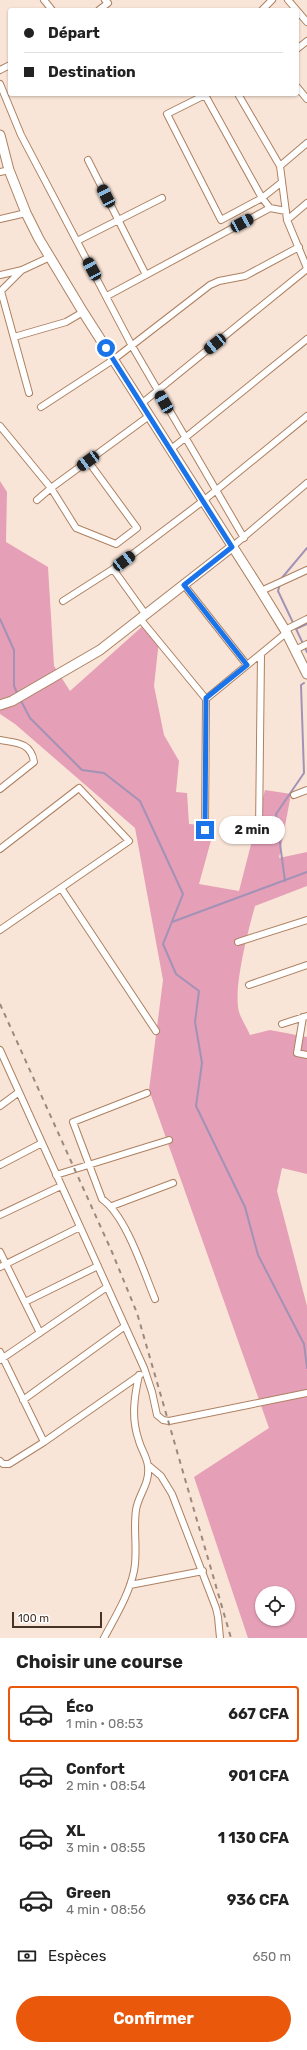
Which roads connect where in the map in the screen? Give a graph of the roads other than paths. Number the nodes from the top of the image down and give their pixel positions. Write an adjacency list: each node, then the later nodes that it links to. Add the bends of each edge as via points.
1 (44, 0): 5 (street)
2 (105, 0): 6 (street, via 108,3)
3 (272, 0): 7 (street)
4 (288, 0): 8 (street)
5 (50, 8)
6 (102, 8)
7 (264, 8)
8 (295, 8)
9 (299, 13): 10 (street)
10 (307, 22)
11 (307, 41): 12 (street)
12 (299, 47)
13 (0, 84): 34 (street, via 20,135)
14 (299, 89): 18 (street)
15 (202, 96): 26 (street, via 167,114 221,220)
16 (207, 96): 26 (street)
17 (239, 96): 22 (street)
18 (307, 99)
19 (0, 135): 23 (main road)
20 (307, 143): 22 (street)
21 (88, 160): 32 (street)
22 (280, 166): 24 (street)
23 (4, 171): 30 (main road)
24 (282, 182): 26 (street); 29 (street)
25 (162, 198): 32 (street)
26 (262, 198): 28 (street)
27 (307, 204): 33 (street)
28 (270, 208): 29 (street); 40 (street)
29 (286, 211): 33 (street)
30 (26, 213): 31 (street); 36 (main road)
31 (0, 219)
32 (118, 220): 34 (street); 40 (street)
33 (287, 220): 35 (street)
34 (77, 241): 42 (street)
35 (299, 247): 37 (street); 46 (street, via 245,276 210,285)
36 (50, 257): 38 (street); 43 (main road)
37 (307, 268): 48 (street)
38 (22, 270): 39 (street); 41 (street)
39 (0, 275)
40 (146, 275): 42 (street)
41 (1, 292): 44 (street)
42 (107, 296): 46 (street)
43 (83, 312): 44 (street, via 66,322); 47 (main road)
44 (14, 337): 49 (street)
45 (307, 339): 55 (street)
46 (132, 346): 47 (street); 48 (street)
47 (113, 360): 50 (main road); 51 (street)
48 (158, 390): 50 (street); 55 (street)
49 (30, 393)
50 (141, 404): 52 (main road)
51 (41, 407)
52 (149, 416): 56 (main road); 57 (street)
53 (307, 416): 60 (street)
54 (0, 426): 59 (street)
55 (185, 438): 56 (street); 60 (street)
56 (170, 450): 62 (main road)
57 (88, 461): 59 (street); 59 (street, via 136,528 116,544 76,528)
58 (307, 483): 63 (street)
59 (51, 488): 61 (street)
60 (216, 491): 62 (street); 63 (street)
61 (37, 500)
62 (203, 502): 64 (main road); 65 (street)
63 (244, 538): 64 (street)
64 (232, 547): 67 (main road); 68 (main road)
65 (113, 570): 69 (street); 70 (street)
66 (307, 570): 68 (street)
67 (184, 585): 70 (main road); 76 (street)
68 (261, 591): 72 (main road)
69 (63, 601)
70 (143, 617): 78 (street); 79 (main road, via 100,650 12,701)
71 (307, 619): 72 (street)
72 (286, 631): 74 (main road); 75 (street)
73 (307, 644): 74 (street)
74 (294, 650): 77 (main road)
75 (261, 654): 76 (street); 85 (street)
76 (247, 665): 78 (street)
77 (307, 674)
78 (206, 698): 84 (street)
79 (0, 705)
80 (0, 740): 81 (street, via 22,743 33,754 34,762)
81 (0, 789)
82 (307, 790): 83 (street)
83 (294, 795)
84 (205, 830)
85 (259, 831)
86 (0, 849): 87 (street, via 79,788 129,841)
87 (61, 888): 89 (street); 95 (street)
88 (307, 920): 90 (street)
89 (0, 930)
90 (238, 942)
91 (307, 965): 92 (street)
92 (249, 985)
93 (305, 1017): 94 (street); 97 (street, via 298,1053)
94 (282, 1024)
95 (156, 1031)
96 (1, 1053): 98 (street)
97 (307, 1055)
98 (19, 1092): 100 (street); 102 (street)
99 (147, 1093): 104 (street, via 73,1122)
100 (0, 1106)
101 (169, 1140): 104 (street)
102 (42, 1143): 103 (street); 105 (street)
103 (0, 1165)
104 (89, 1165): 105 (street); 108 (street, via 102,1199)
105 (56, 1175): 107 (street)
106 (173, 1183): 108 (street)
107 (61, 1186): 109 (street); 110 (street)
108 (112, 1206): 115 (street, via 125,1228)
109 (0, 1215)
110 (80, 1228): 112 (street); 113 (street)
111 (0, 1252): 112 (street)
112 (3, 1266): 116 (street)
113 (98, 1266): 114 (street); 116 (street)
114 (107, 1287): 117 (street); 118 (street)
115 (155, 1298)
116 (25, 1302): 118 (street)
117 (125, 1326): 121 (street); 124 (street)
118 (40, 1333): 120 (street)
119 (0, 1352): 120 (street)
120 (2, 1359): 124 (street)
121 (144, 1368): 122 (street); 123 (street, via 157,1415 169,1421)
122 (139, 1375): 125 (street); 127 (street, via 133,1405 134,1418)
123 (307, 1393)
124 (24, 1400): 125 (street)
125 (44, 1442): 126 (street, via 9,1464 2,1464)
126 (0, 1461)
127 (148, 1465): 128 (street, via 161,1476 172,1494); 129 (street, via 145,1489 136,1510 134,1570)
128 (203, 1571): 129 (street); 131 (street, via 218,1617)
129 (130, 1585): 130 (street)
130 (104, 1638)
131 (220, 1638)

